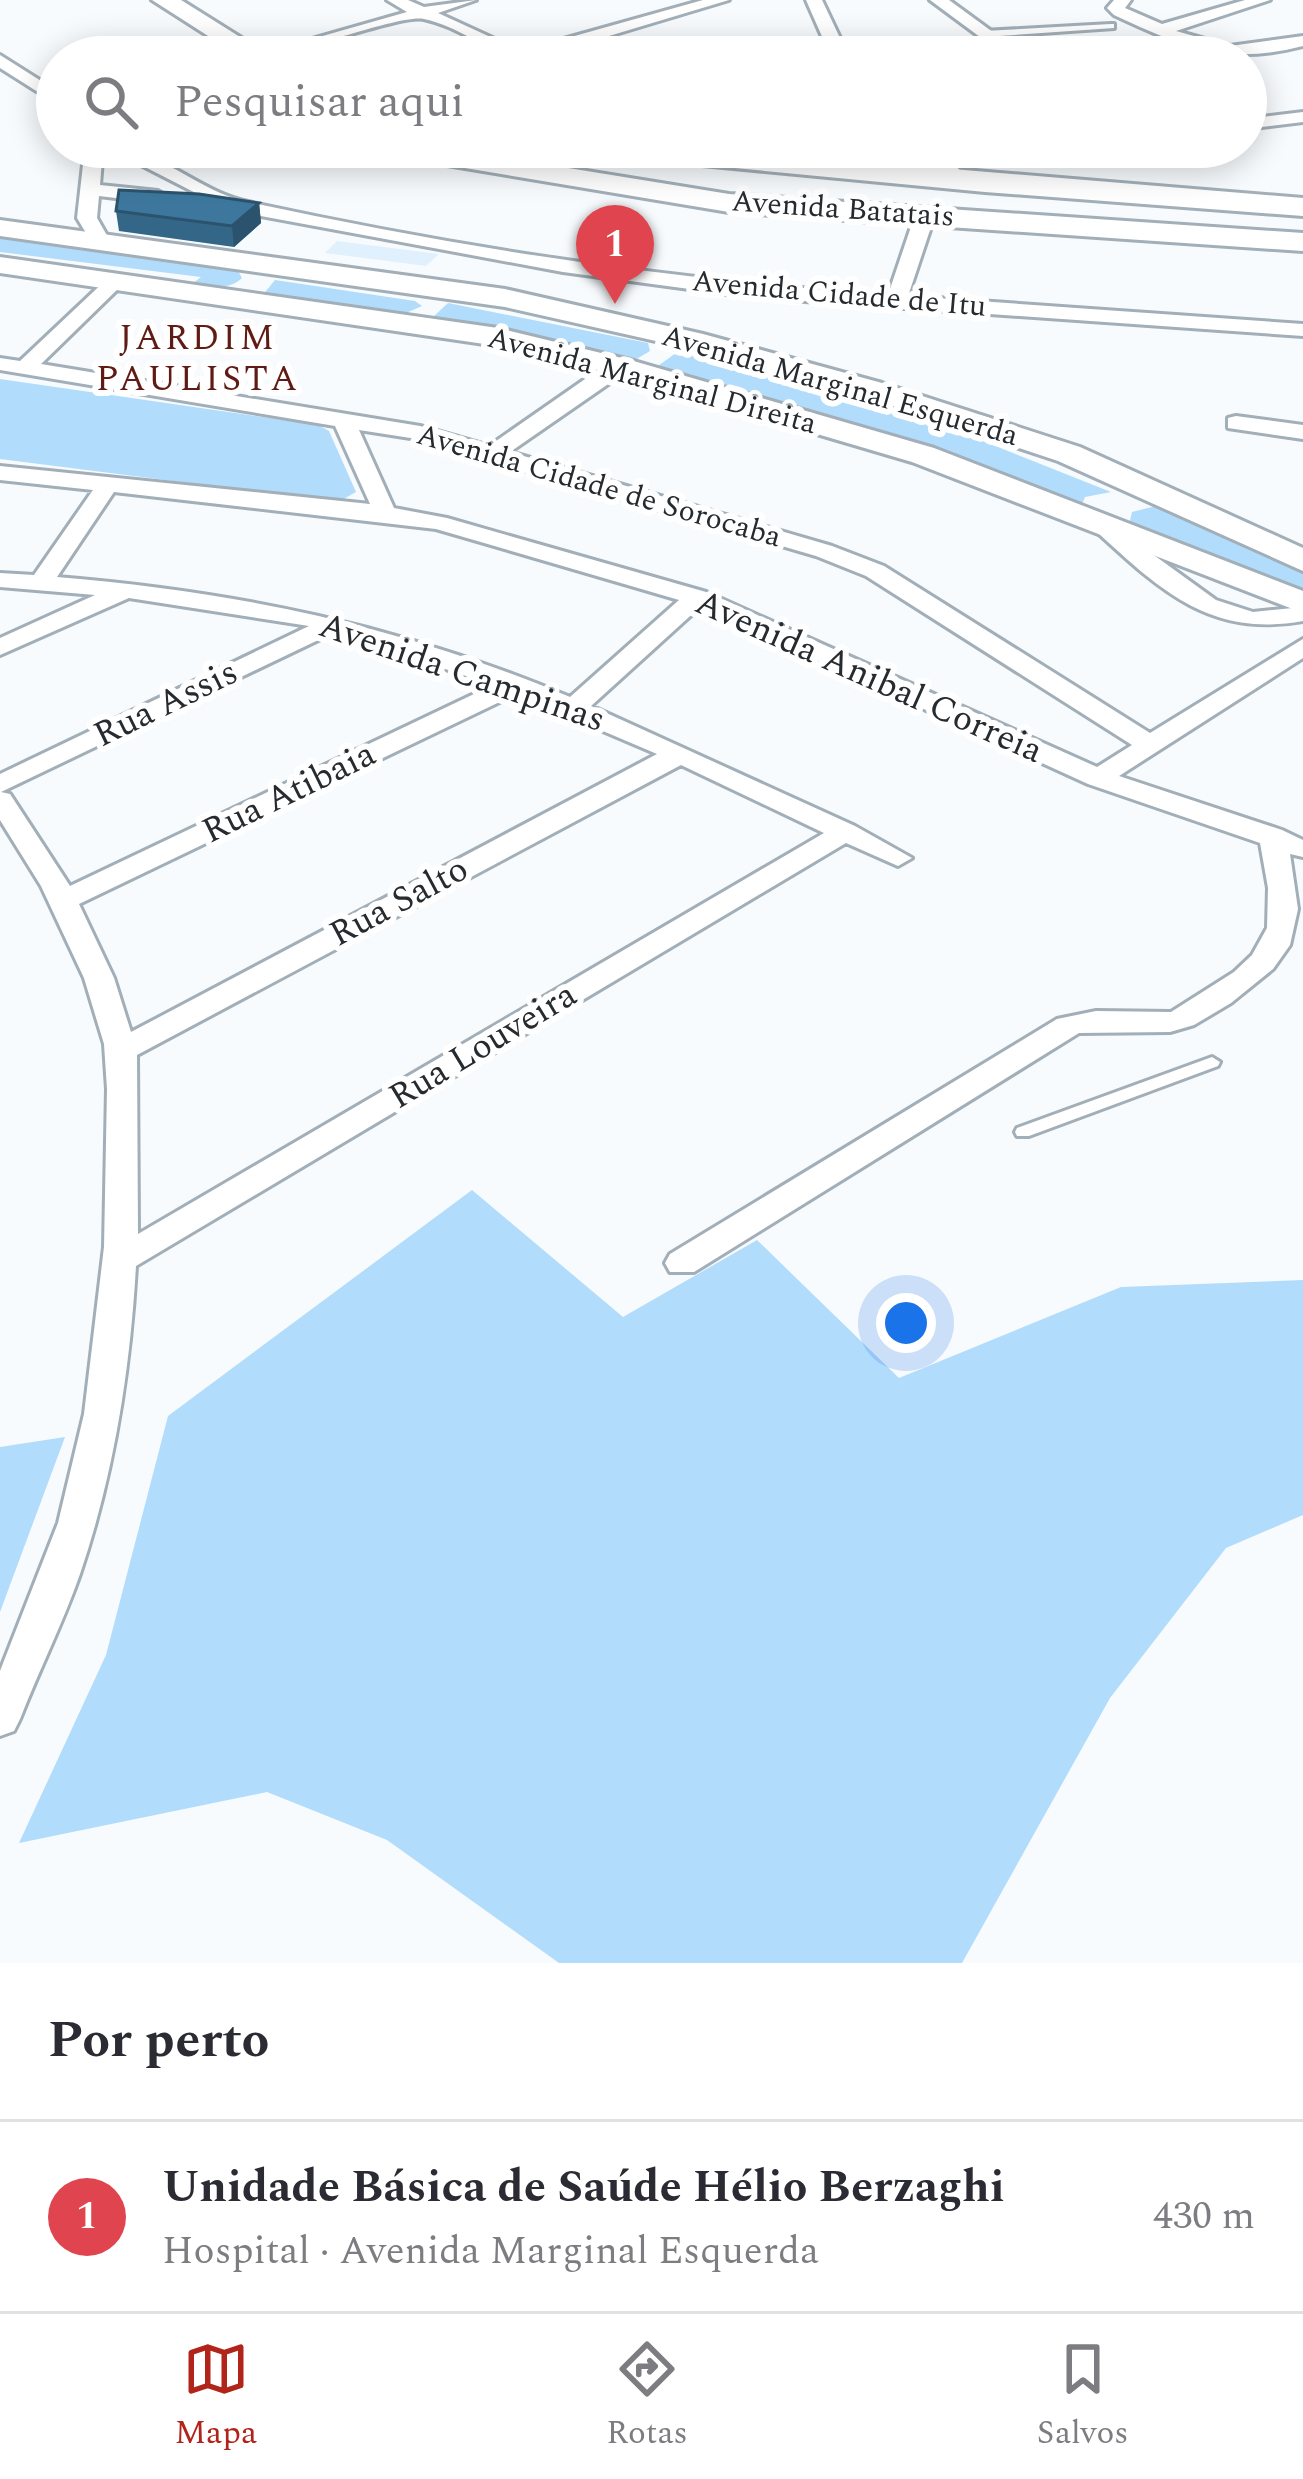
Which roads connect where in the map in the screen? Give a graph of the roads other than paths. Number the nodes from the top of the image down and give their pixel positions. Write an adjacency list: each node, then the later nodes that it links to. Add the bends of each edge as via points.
1 (133, 0): 14 (main road)
2 (164, 0): 15 (main road)
3 (395, 0): 10 (street)
4 (468, 0): 10 (street)
5 (721, 0): 18 (street)
6 (814, 0): 19 (street)
7 (938, 0): 13 (street)
8 (1123, 0): 12 (street, via 1120,13)
9 (1262, 0): 12 (street)
10 (424, 13): 16 (street); 17 (street)
11 (1111, 26): 13 (lane)
12 (1161, 30): 21 (street)
13 (984, 34): 20 (street)
14 (187, 36)
15 (223, 36)
16 (337, 36)
17 (474, 36)
18 (594, 36)
19 (830, 36)
20 (987, 36)
21 (1179, 36)
22 (1303, 40): 23 (street)
23 (1267, 51)
24 (0, 60): 25 (street)
25 (36, 85)
26 (1303, 117): 27 (street)
27 (1267, 121)
28 (90, 168): 34 (street)
29 (158, 168): 37 (street, Avenida Cidade de Itu)
30 (516, 168): 39 (main road, Avenida Batatais, via 730,203)
31 (818, 168): 33 (main road)
32 (949, 168): 33 (street)
33 (964, 182): 35 (main road)
34 (87, 189): 37 (street, Avenida Cidade de Itu); 42 (street)
35 (1071, 189): 36 (main road); 40 (main road, via 1090,206)
36 (1156, 196): 38 (main road); 43 (main road, via 1114,209)
37 (236, 206): 49 (street, Avenida Cidade de Itu, via 563,266)
38 (1303, 207)
39 (925, 215): 40 (main road, Avenida Batatais); 49 (street)
40 (1043, 221): 43 (main road, Avenida Batatais)
41 (0, 228): 42 (main road, Avenida Marginal Esquerda, via 56,235)
42 (93, 229): 45 (main road, Avenida Marginal Esquerda)
43 (1130, 230): 44 (main road, Avenida Batatais)
44 (1303, 242)
45 (248, 263): 48 (main road, via 259,279); 58 (main road, Avenida Marginal Esquerda, via 505,298 693,340)
46 (0, 265): 47 (main road, Avenida Marginal Direita)
47 (115, 282): 48 (main road, Avenida Marginal Direita); 53 (street)
48 (222, 296): 52 (main road, Avenida Marginal Direita, via 498,337)
49 (896, 300): 50 (street, Avenida Cidade de Itu)
50 (1303, 330)
51 (0, 364): 53 (street, Avenida Cidade de Sorocaba)
52 (619, 366): 57 (street); 61 (main road, Avenida Marginal Direita, via 923,455)
53 (26, 367): 54 (street, Avenida Cidade de Sorocaba)
54 (344, 420): 57 (street, Avenida Cidade de Sorocaba); 63 (street)
55 (1236, 422): 56 (street)
56 (1303, 432)
57 (496, 452): 77 (street, Avenida Cidade de Sorocaba, via 875,571)
58 (1103, 467): 61 (main road, via 1086,485); 62 (main road, Avenida Marginal Esquerda)
59 (0, 473): 60 (street, Avenida Anibal Correia)
60 (108, 484): 63 (street, Avenida Anibal Correia); 67 (street)
61 (1033, 497): 64 (main road, Avenida Marginal Direita)
62 (1164, 497): 64 (main road, via 1115,502 1102,514); 65 (main road, Avenida Marginal Esquerda)
63 (385, 513): 69 (street, Avenida Anibal Correia)
64 (1104, 526): 70 (main road, Avenida Marginal Direita); 71 (street, Avenida Marginal Direita, via 1219,609 1261,620)
65 (1303, 561)
66 (0, 580): 67 (street, Avenida Campinas)
67 (40, 583): 68 (street, Avenida Campinas)
68 (123, 592): 72 (street, Avenida Campinas); 73 (street)
69 (697, 597): 76 (street); 79 (street, Avenida Anibal Correia)
70 (1303, 603)
71 (1303, 614)
72 (332, 624): 75 (street, Avenida Campinas); 80 (street, Rua Assis)
73 (0, 647)
74 (1303, 647): 77 (street)
75 (514, 686): 76 (street, Avenida Campinas); 86 (street, Rua Atibaia)
76 (575, 706): 78 (street, Avenida Campinas)
77 (1148, 743): 79 (street)
78 (678, 754): 82 (street, Avenida Campinas); 87 (street, Rua Salto)
79 (1098, 778): 83 (street, Avenida Anibal Correia)
80 (0, 784)
81 (0, 800): 86 (street)
82 (844, 832): 85 (street, Avenida Campinas); 90 (street, Rua Louveira)
83 (1272, 836): 84 (street, Avenida Anibal Correia); 91 (street, via 1287,916 1264,965 1240,983 1172,1022 1108,1016 1068,1026)
84 (1303, 849)
85 (898, 858)
86 (64, 900): 87 (street)
87 (121, 1050): 90 (street)
88 (1212, 1062): 89 (lane)
89 (1023, 1132)
90 (122, 1259): 92 (street, via 113,1352 83,1496)
91 (682, 1263)
92 (0, 1720)

